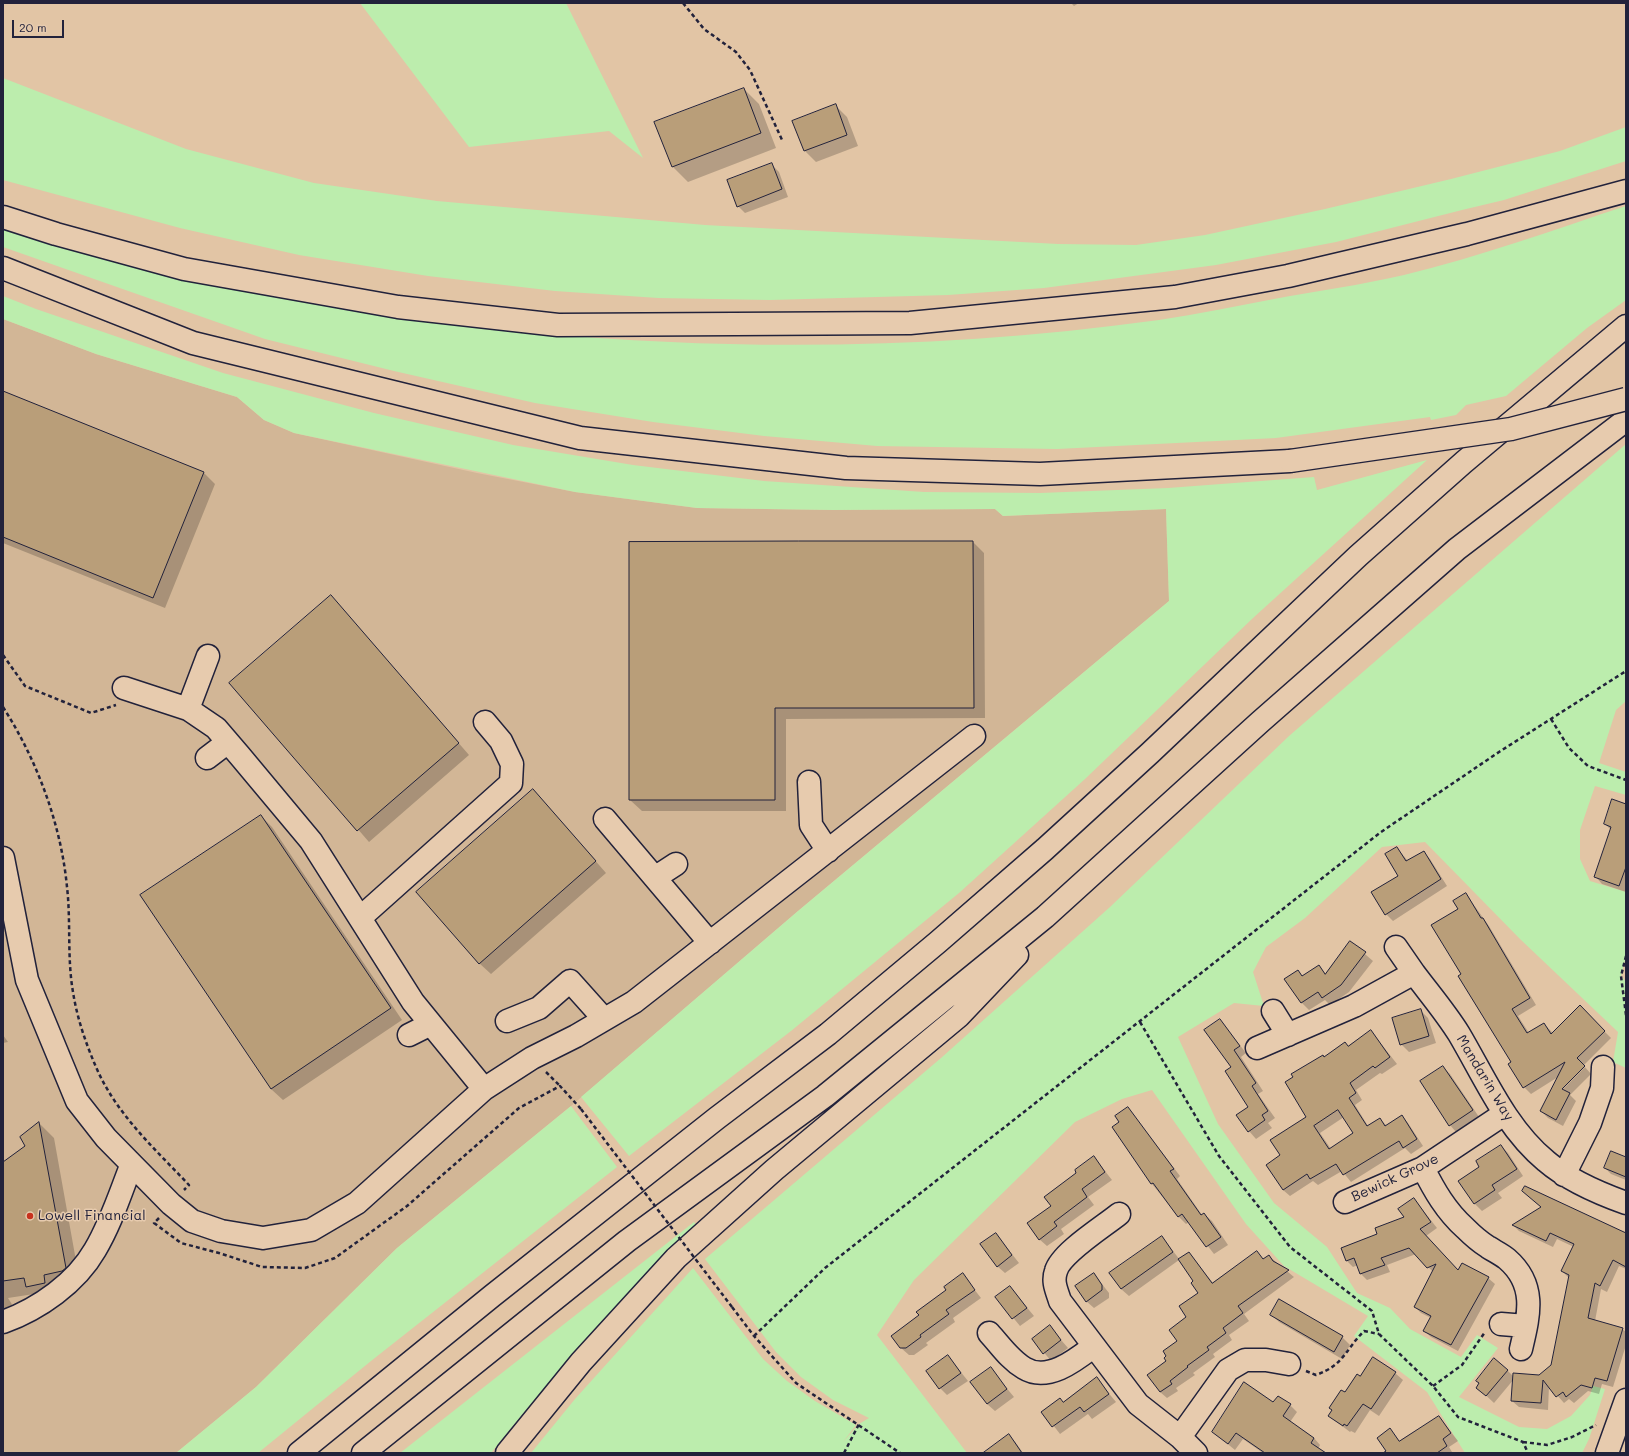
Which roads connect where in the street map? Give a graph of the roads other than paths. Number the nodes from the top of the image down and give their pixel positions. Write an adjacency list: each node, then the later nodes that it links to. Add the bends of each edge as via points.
1 (1626, 191): 2 (main road, via 1467,234 1288,276 1175,297 910,323 558,325 398,308 184,269)
2 (3, 217)
3 (3, 268): 5 (main road, bridge, via 193,343 580,438 846,468 1032,474 1290,461 1511,429)
4 (1626, 326): 50 (main road, via 1470,457 1358,556 1150,753 938,942 828,1034 498,1291)
5 (1626, 399)
6 (1626, 420): 19 (main road, via 1457,549 1260,722)
7 (208, 656): 9 (main road)
8 (130, 690): 9 (main road)
9 (188, 709): 12 (main road, via 216,728)
10 (486, 722): 21 (main road, via 502,741 512,764 511,783)
11 (974, 736): 16 (main road)
12 (228, 742): 13 (main road); 21 (main road, via 311,842)
13 (207, 758)
14 (808, 782): 16 (main road, via 811,825)
15 (605, 819): 20 (main road)
16 (828, 851): 22 (main road)
17 (676, 864): 20 (main road)
18 (4, 866): 35 (main road, via 27,980 76,1101)
19 (1100, 868): 51 (main road, via 1045,917 825,1096 627,1241); 52 (main road, via 959,1016 774,1170 676,1258 580,1362)
20 (656, 877): 22 (main road)
21 (360, 918): 28 (main road, via 413,1002)
22 (710, 943): 26 (main road, via 634,1002)
23 (1396, 947): 24 (main road, Mandarin Way)
24 (1414, 973): 29 (main road, via 1354,1006); 34 (main road, Mandarin Way, via 1458,1033)
25 (1273, 1010): 29 (main road)
26 (604, 1019): 27 (main road, via 570,981 539,1008); 33 (main road, via 532,1058)
27 (507, 1021)
28 (431, 1024): 30 (main road); 33 (main road)
29 (1288, 1035): 31 (main road)
30 (409, 1036)
31 (1258, 1048)
32 (1603, 1067): 37 (main road, via 1602,1088 1590,1123)
33 (484, 1089): 35 (main road, via 357,1203 311,1230 263,1238 221,1231 192,1221)
34 (1504, 1114): 36 (main road, Bewick Grove); 37 (main road, Mandarin Way, via 1545,1161)
35 (131, 1166): 41 (main road, via 95,1251 55,1294)
36 (1423, 1168): 38 (main road, Bewick Grove); 43 (main road, via 1440,1201 1464,1227 1506,1258 1519,1271 1527,1289 1530,1305)
37 (1564, 1174): 39 (main road, Mandarin Way)
38 (1345, 1202)
39 (1626, 1203)
40 (1119, 1214): 45 (main road, via 1063,1258 1056,1271 1055,1285 1060,1301)
41 (3, 1322)
42 (1501, 1324): 43 (main road)
43 (1526, 1326): 46 (main road)
44 (989, 1333): 45 (main road, via 1011,1358 1025,1369 1040,1372 1054,1370 1070,1363)
45 (1094, 1346): 49 (main road, via 1138,1404)
46 (1521, 1349)
47 (1289, 1364): 49 (main road, via 1245,1360 1228,1370)
48 (1626, 1400): 54 (main road)
49 (1180, 1437): 53 (main road)
50 (300, 1453)
51 (363, 1453)
52 (507, 1453)
53 (1196, 1453)
54 (1606, 1453)

